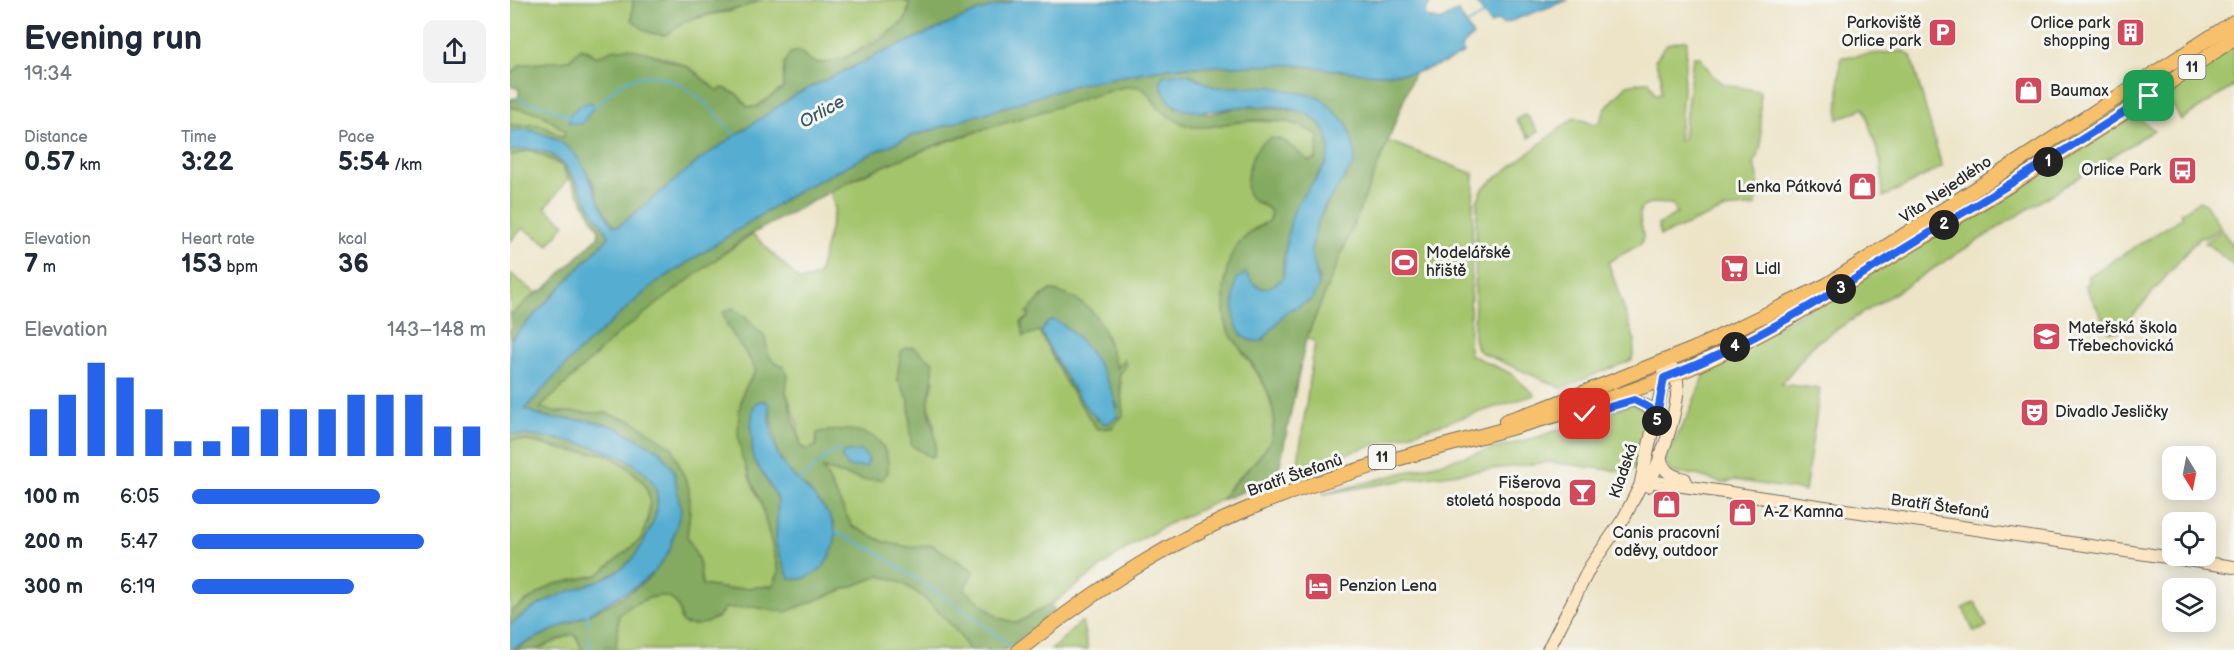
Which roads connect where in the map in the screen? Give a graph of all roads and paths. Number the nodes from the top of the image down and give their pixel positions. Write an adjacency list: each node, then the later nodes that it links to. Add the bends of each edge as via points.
1 (2234, 22): 3 (main road, Víta Nejedlého / 11, via 2127,88 1870,260 1792,302)
2 (2234, 38): 4 (main road, Víta Nejedlého / 11, via 2043,166 1812,306)
3 (1662, 362): 5 (main road, Kladská); 15 (main road, Bratří Štefanů / 11, via 1540,410 1241,503 1127,561 1069,604)
4 (1698, 365): 5 (main road, Bratří Štefanů)
5 (1671, 375): 6 (main road, Bratří Štefanů / 11); 7 (main road, Kladská, via 1662,393); 8 (main road, Kladská, via 1678,390)
6 (1554, 417): 7 (main road, via 1585,414 1631,399 1646,405); 15 (main road, Bratří Štefanů / 11, via 1296,490 1234,514 1129,569)
7 (1656, 422): 9 (main road, Kladská)
8 (1660, 456): 9 (main road, Kladská); 11 (main road, via 1665,470 1673,477)
9 (1646, 480): 10 (main road, Bratří Štefanů); 12 (main road, Kladská); 13 (main road, Kladská)
10 (1669, 483): 11 (main road, Bratří Štefanů); 12 (main road)
11 (1723, 491): 14 (main road, Bratří Štefanů)
12 (1642, 498): 13 (main road, Kladská)
13 (1624, 518): 17 (main road, Kladská, via 1590,567)
14 (2234, 567)
15 (1031, 640): 16 (main road, Bratří Štefanů / 11)
16 (1018, 650)
17 (1548, 650)

